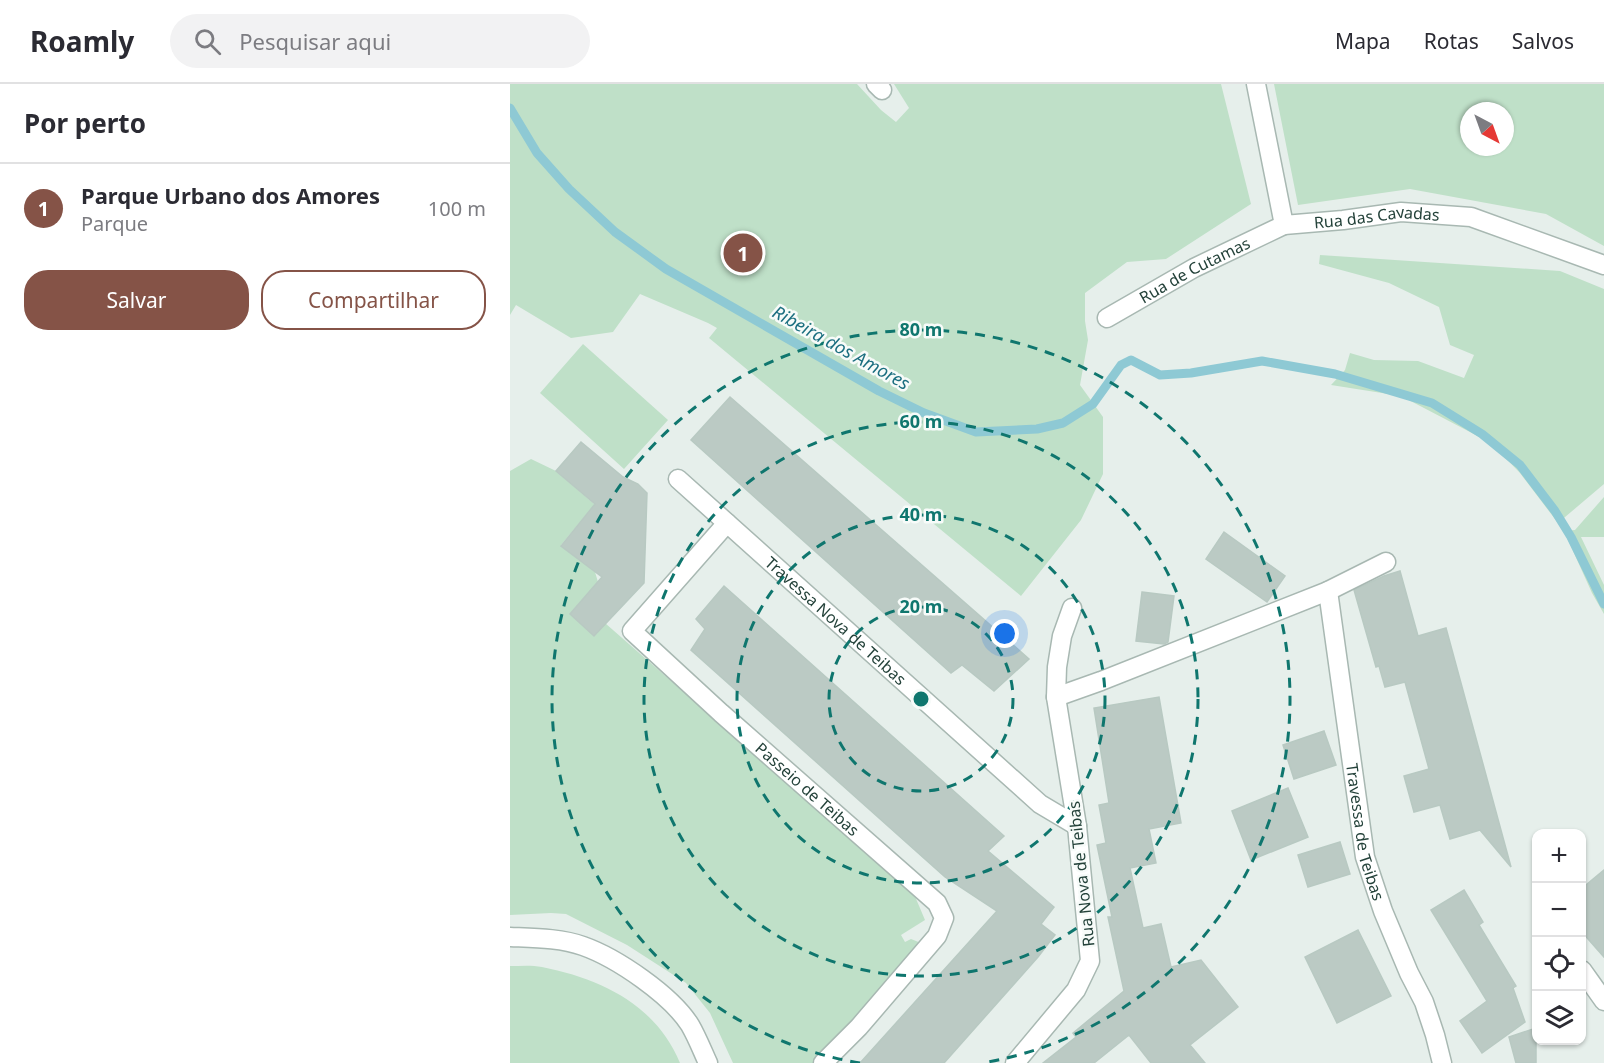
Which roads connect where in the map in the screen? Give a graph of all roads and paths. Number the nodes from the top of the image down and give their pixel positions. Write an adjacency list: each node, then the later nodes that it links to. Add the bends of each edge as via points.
1 (1256, 84): 2 (street)
2 (1284, 225): 3 (street, Rua das Cavadas, via 1401,212 1471,217); 4 (street, Rua de Cutamas, via 1194,268)
3 (1604, 265)
4 (1107, 318)
5 (678, 479): 6 (street, Travessa Nova de Teibas)
6 (727, 523): 11 (street, Travessa Nova de Teibas, via 1040,804); 16 (street, Passeio de Teibas, via 632,631 937,903 944,918 937,936)
7 (1386, 562): 8 (street)
8 (1328, 591): 10 (street); 18 (street, Travessa de Teibas, via 1365,858 1408,973 1424,1002)
9 (1072, 608): 10 (street, Rua Nova de Teibas, via 1062,636)
10 (1056, 697): 11 (street, Rua Nova de Teibas)
11 (1077, 826): 17 (street, Rua Nova de Teibas, via 1090,962 1076,990)
12 (511, 937): 15 (street, via 584,946 629,970 655,989 690,1024)
13 (1586, 977): 14 (street)
14 (1604, 1001)
15 (708, 1063)
16 (823, 1063)
17 (1015, 1063)
18 (1442, 1063)

